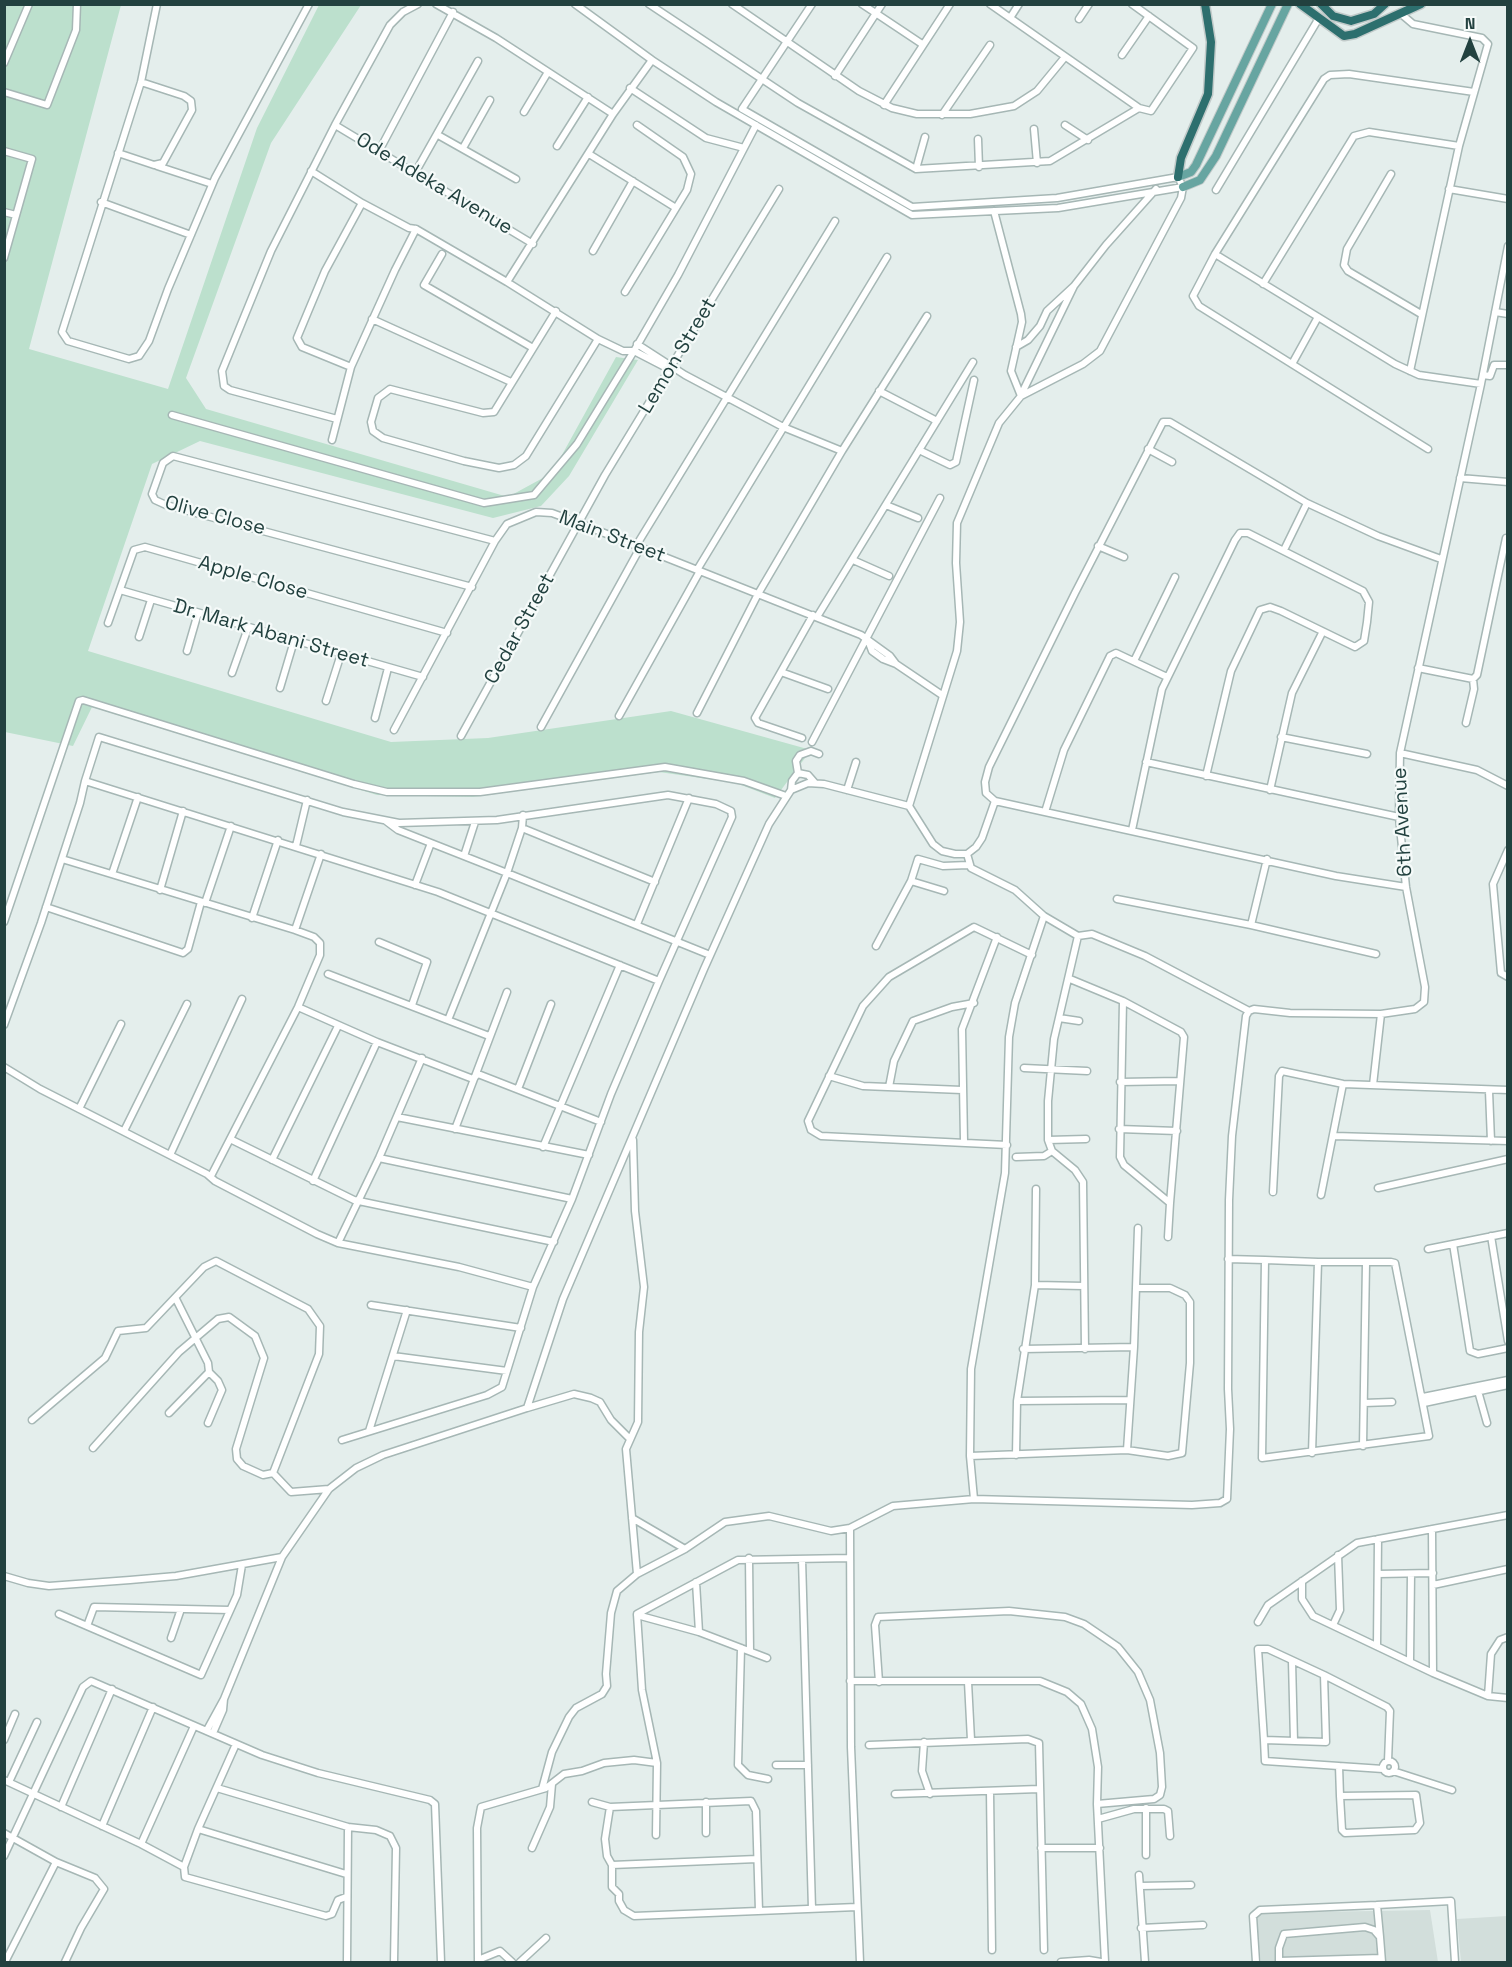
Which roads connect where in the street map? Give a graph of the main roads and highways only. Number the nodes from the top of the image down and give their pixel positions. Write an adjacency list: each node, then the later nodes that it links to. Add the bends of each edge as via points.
1 (1205, 4): 8 (highway, via 1211,42 1208,94)
2 (1272, 4): 8 (main road, via 1196,165 1191,172)
3 (1288, 4): 9 (main road, via 1216,156 1200,180)
4 (1300, 4): 7 (highway, via 1340,34 1349,36)
5 (1321, 4): 6 (highway, via 1333,16 1351,21 1374,14)
6 (1385, 4)
7 (1421, 4)
8 (1174, 177)
9 (1183, 187)

